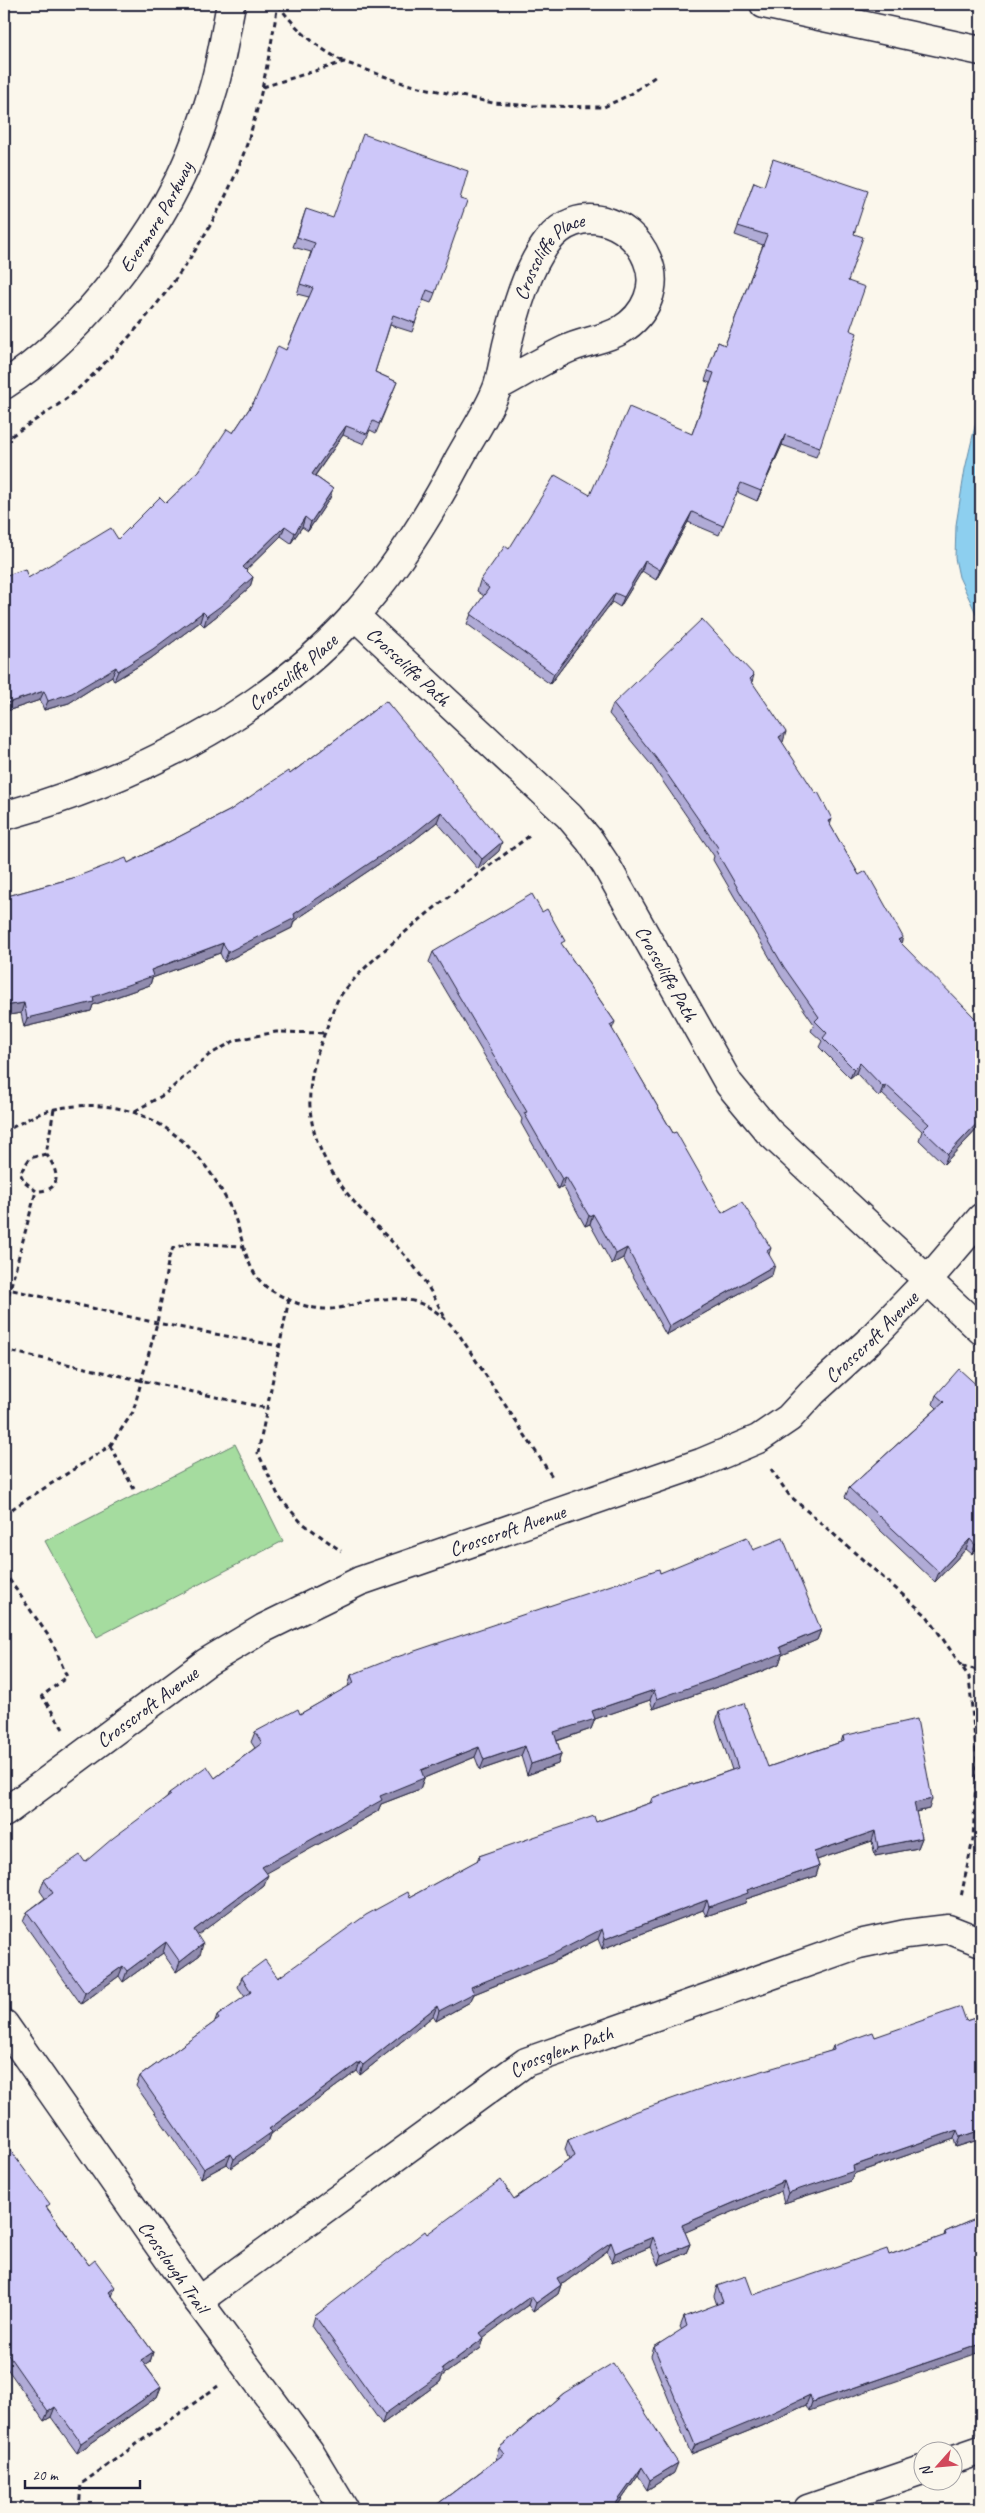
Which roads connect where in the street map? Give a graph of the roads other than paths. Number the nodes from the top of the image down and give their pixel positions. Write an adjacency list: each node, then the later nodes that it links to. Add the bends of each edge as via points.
1 (231, 4): 4 (street, Evermore Parkway, via 213,91 178,182 125,268 58,342)
2 (764, 4): 3 (street)
3 (981, 51)
4 (4, 385)
5 (498, 386): 5 (street, Crosscliffe Place, via 508,340 532,267 549,239 568,223 593,218 612,223 634,237 648,260 652,282 647,303 635,319 620,331 568,348); 6 (street, Crosscliffe Place, via 437,502)
6 (354, 615): 7 (street, Crosscliffe Place, via 285,678 202,735 139,768); 9 (street, Crosscliffe Path, via 569,816 606,865 730,1084 750,1112)
7 (4, 816)
8 (981, 1218): 9 (street, Crosscroft Avenue)
9 (927, 1281): 10 (street, Crosscliffe Path); 11 (street, Crosscroft Avenue, via 789,1418 753,1441 701,1463 360,1581 314,1602 207,1662)
10 (981, 1330)
11 (4, 1813)
12 (981, 1942): 14 (street, Crossglenn Path, via 948,1929 859,1944 526,2062)
13 (4, 2024): 14 (street, Crosslough Trail)
14 (198, 2301): 18 (street, Crosslough Trail, via 309,2451)
15 (981, 2450): 16 (street)
16 (962, 2457)
17 (912, 2473): 19 (street)
18 (344, 2509)
19 (808, 2509)

